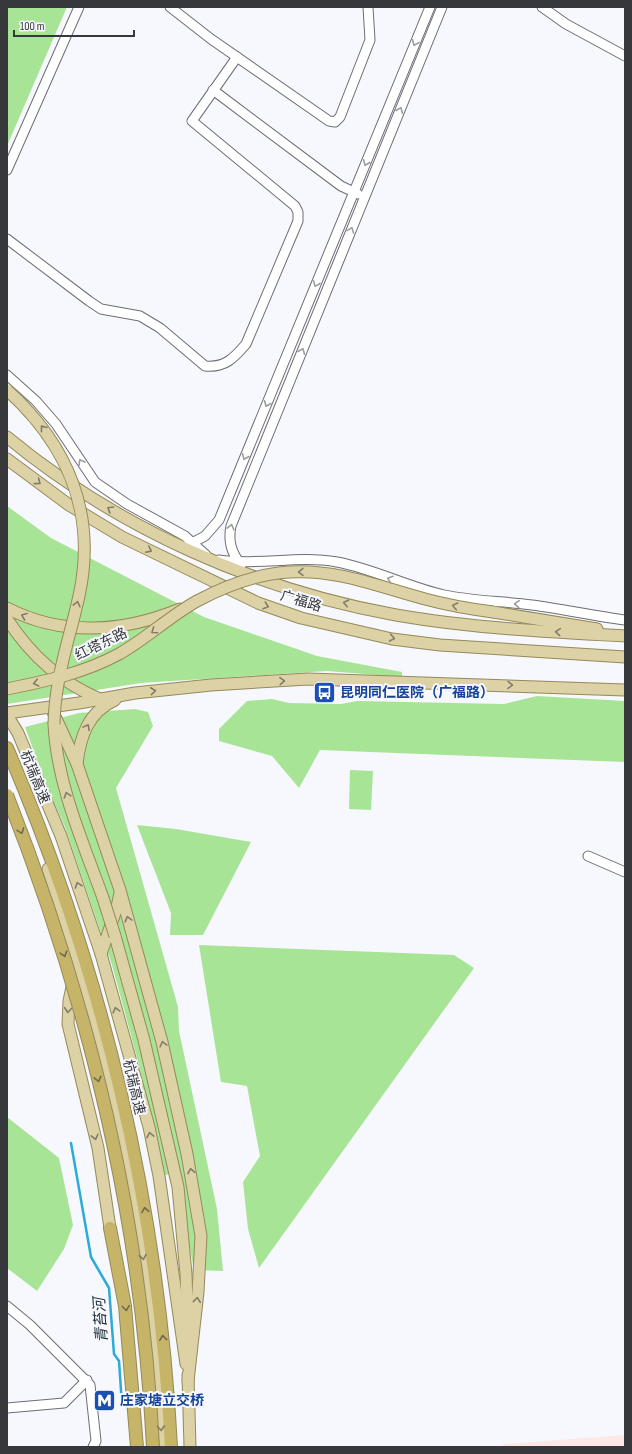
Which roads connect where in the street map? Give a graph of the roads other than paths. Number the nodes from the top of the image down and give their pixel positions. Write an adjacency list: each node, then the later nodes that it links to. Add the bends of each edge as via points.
1 (79, 7): 10 (street)
2 (170, 7): 8 (street)
3 (368, 7): 8 (street, via 370,40 340,117 335,122 329,122)
4 (430, 7): 11 (street, one-way to 11)
5 (442, 7): 12 (street, one-way to 5)
6 (542, 7): 7 (street, via 566,24)
7 (625, 56)
8 (237, 57): 9 (street)
9 (213, 90): 11 (street, via 341,186); 13 (street, via 192,121 295,206 298,212 298,221 246,344 233,360 224,365 205,366 160,328 140,316 100,309)
10 (7, 170)
11 (354, 192): 12 (street); 14 (street)
12 (364, 196): 15 (street, one-way to 12)
13 (7, 239)
14 (330, 251): 15 (street); 18 (street, one-way to 18)
15 (341, 255): 19 (street, one-way to 15)
16 (7, 375): 22 (street, one-way to 16, via 95,482 56,424 36,401)
17 (7, 390): 51 (main road, one-way to 17, bridge, via 186,1274 178,1188 144,1040 115,936 60,773 54,724 58,675 83,574 84,541 80,509 72,478 56,446 34,417)
18 (260, 421): 19 (street); 22 (street, one-way to 22, via 219,520 205,536)
19 (272, 426): 25 (street, one-way to 19, via 230,545 231,526)
20 (7, 437): 23 (main road, 广福路, one-way to 20, via 129,520 77,489)
21 (7, 459): 32 (main road, 广福路, one-way to 32, via 69,505 122,537 258,603 301,618 392,639 440,645)
22 (193, 544): 23 (street); 24 (street)
23 (180, 545): 24 (main road, 广福路)
24 (209, 558): 25 (street); 26 (main road, 广福路)
25 (240, 563): 26 (street); 30 (street, one-way to 25, via 533,605 443,595 338,562 281,559)
26 (257, 577): 31 (main road, 广福路, one-way to 26, via 504,628 396,615 308,595)
27 (197, 601): 28 (main road, one-way to 28, bridge, via 150,620 126,626 100,628 47,624); 31 (main road, one-way to 27, bridge, via 452,606 353,577 314,572 262,576); 33 (main road, 红塔东路, one-way to 33, bridge, via 140,641 104,662 66,676)
28 (7, 608)
29 (7, 619): 36 (main road, via 42,663 84,692)
30 (625, 620)
31 (625, 635)
32 (625, 657)
33 (7, 689)
34 (625, 690): 35 (main road, one-way to 34, via 211,685 308,679)
35 (126, 695): 36 (main road); 41 (main road, one-way to 35, via 79,746 86,727 95,714 105,704)
36 (101, 699): 37 (main road)
37 (50, 707): 38 (main road); 41 (main road)
38 (7, 714): 46 (main road, one-way to 38, via 61,836 18,733)
39 (7, 748): 57 (highway, 杭瑞高速, one-way to 39, via 156,1280 141,1188 121,1095 70,917)
40 (7, 762): 47 (main road, via 33,825)
41 (77, 764): 45 (main road)
42 (7, 795): 55 (highway, one-way to 55, bridge, via 63,952 112,1135 138,1282)
43 (588, 856): 44 (street)
44 (625, 872)
45 (120, 890): 46 (main road); 51 (main road, one-way to 45, via 200,1260 199,1219 162,1042)
46 (101, 954): 51 (main road, one-way to 46, via 159,1176 149,1127)
47 (78, 958): 48 (main road, one-way to 48, via 69,1001 68,1024 98,1148); 56 (main road, one-way to 56, via 117,1110 130,1178 145,1267)
48 (110, 1228): 54 (highway, one-way to 54, via 125,1306)
49 (7, 1306): 50 (street)
50 (86, 1380): 52 (street, via 64,1403); 53 (street, via 90,1385 96,1441)
51 (188, 1381): 58 (main road)
52 (7, 1408)
53 (93, 1447)
54 (137, 1447)
55 (153, 1447)
56 (162, 1447)
57 (171, 1447)
58 (190, 1447)

